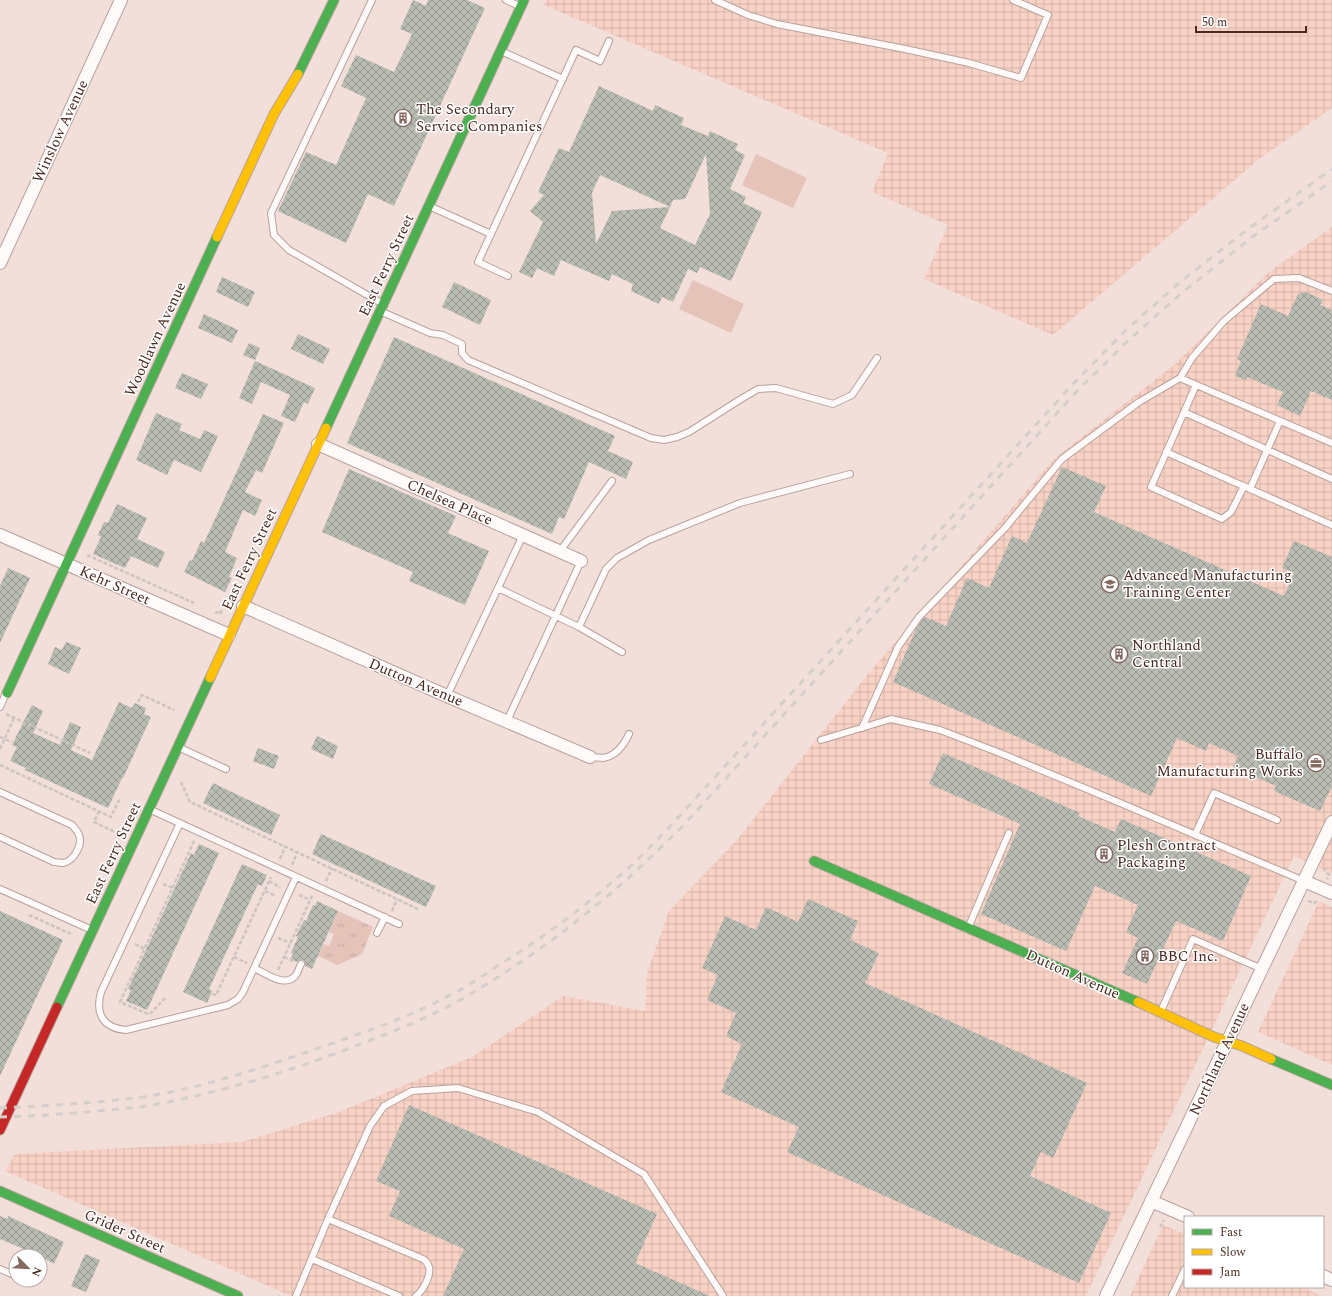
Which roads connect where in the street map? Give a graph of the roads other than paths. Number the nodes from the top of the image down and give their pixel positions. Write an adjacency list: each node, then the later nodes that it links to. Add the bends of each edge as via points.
1 (121, 0): 13 (street, Winslow Avenue)
2 (334, 0): 35 (street, Woodlawn Avenue, via 301,70 274,114)
3 (372, 0): 16 (lane, via 271,213 274,235 289,250)
4 (506, 0): 7 (lane)
5 (715, 0): 6 (lane, via 748,15 777,24 969,63 1021,78 1048,16)
6 (1013, 0)
7 (522, 3): 9 (street, East Ferry Street)
8 (609, 41): 10 (lane, via 600,61 576,50)
9 (501, 51): 10 (lane); 11 (street, East Ferry Street)
10 (563, 79): 12 (lane)
11 (429, 206): 12 (lane); 16 (street, East Ferry Street)
12 (491, 234): 14 (lane, via 478,262)
13 (0, 263)
14 (508, 276)
15 (1332, 291): 18 (lane, via 1299,278 1274,279 1224,321 1192,358)
16 (381, 307): 17 (lane, via 430,333 443,335 462,344 462,353 468,360 651,438 664,440 689,432 758,389 776,388 833,404 852,396); 22 (street, East Ferry Street)
17 (877, 358)
18 (1180, 378): 19 (lane); 46 (lane, via 1140,402 1062,458 1005,528 919,617 898,647)
19 (1196, 385): 20 (lane); 21 (lane)
20 (1184, 412): 24 (lane); 25 (lane)
21 (1280, 421): 23 (lane); 24 (lane)
22 (318, 444): 32 (street, Chelsea Place); 37 (street, East Ferry Street)
23 (1332, 444)
24 (1268, 450): 27 (lane); 29 (lane)
25 (1166, 452): 29 (lane); 29 (lane, via 1151,487 1222,519 1231,512)
26 (850, 474): 39 (lane, via 740,503 649,540 617,558 606,569)
27 (1332, 479)
28 (612, 481): 33 (lane)
29 (1247, 488): 30 (lane)
30 (1332, 525)
31 (0, 535): 35 (street, Kehr Street)
32 (523, 535): 33 (street, Chelsea Place); 36 (lane)
33 (560, 551): 34 (street, Chelsea Place)
34 (581, 561): 38 (lane)
35 (66, 564): 40 (street, Kehr Street); 42 (street, Woodlawn Avenue)
36 (498, 588): 38 (lane); 43 (lane)
37 (243, 606): 40 (street, East Ferry Street); 43 (street, Dutton Avenue)
38 (556, 615): 39 (lane); 45 (lane)
39 (579, 627): 41 (lane)
40 (229, 636): 49 (street, East Ferry Street)
41 (622, 652)
42 (6, 693): 44 (lane)
43 (447, 696): 45 (street, Dutton Avenue)
44 (0, 706)
45 (507, 721): 50 (street, Dutton Avenue)
46 (862, 728): 48 (lane); 58 (lane, via 891,719 940,730)
47 (629, 734): 50 (lane, via 624,745 614,753 603,758)
48 (821, 740)
49 (178, 747): 51 (lane); 53 (street, East Ferry Street)
50 (590, 757)
51 (226, 769)
52 (0, 792): 59 (lane, via 72,825 79,835 80,843 78,851 63,863 54,862)
53 (149, 809): 56 (lane); 68 (street, East Ferry Street)
54 (1277, 820): 58 (lane, via 1214,793)
55 (1332, 822): 62 (street, Northland Avenue)
56 (180, 823): 61 (lane); 71 (lane, via 101,992 98,1002 102,1018 117,1029 126,1030 228,1005 238,1000)
57 (1009, 833): 67 (lane)
58 (1195, 834): 62 (lane)
59 (0, 837)
60 (814, 861): 67 (street, Dutton Avenue)
61 (296, 877): 65 (lane); 71 (lane)
62 (1304, 881): 64 (street); 72 (street, Northland Avenue)
63 (0, 889): 68 (lane)
64 (1332, 893)
65 (384, 917): 66 (lane); 69 (lane)
66 (400, 924)
67 (968, 928): 73 (street, Dutton Avenue)
68 (92, 930): 76 (street, East Ferry Street)
69 (377, 932)
70 (301, 964): 71 (lane, via 296,975 285,981)
71 (254, 968)
72 (1262, 969): 73 (lane, via 1193,939); 74 (street, Northland Avenue)
73 (1160, 1012): 74 (street, Dutton Avenue)
74 (1227, 1042): 75 (street, Dutton Avenue); 78 (street, Northland Avenue)
75 (1332, 1085)
76 (0, 1130)
77 (0, 1191): 83 (street, Grider Street)
78 (1152, 1201): 79 (street); 88 (street, Northland Avenue)
79 (1186, 1216)
80 (328, 1219): 81 (lane); 86 (lane, via 428,1263 428,1275 422,1290); 87 (lane, via 370,1126 384,1106 412,1091 458,1088 538,1112 644,1174)
81 (312, 1259): 84 (lane); 85 (lane)
82 (1184, 1271): 89 (lane)
83 (238, 1296)
84 (296, 1296)
85 (399, 1296)
86 (416, 1296)
87 (724, 1296)
88 (1106, 1296)
89 (1172, 1296)

